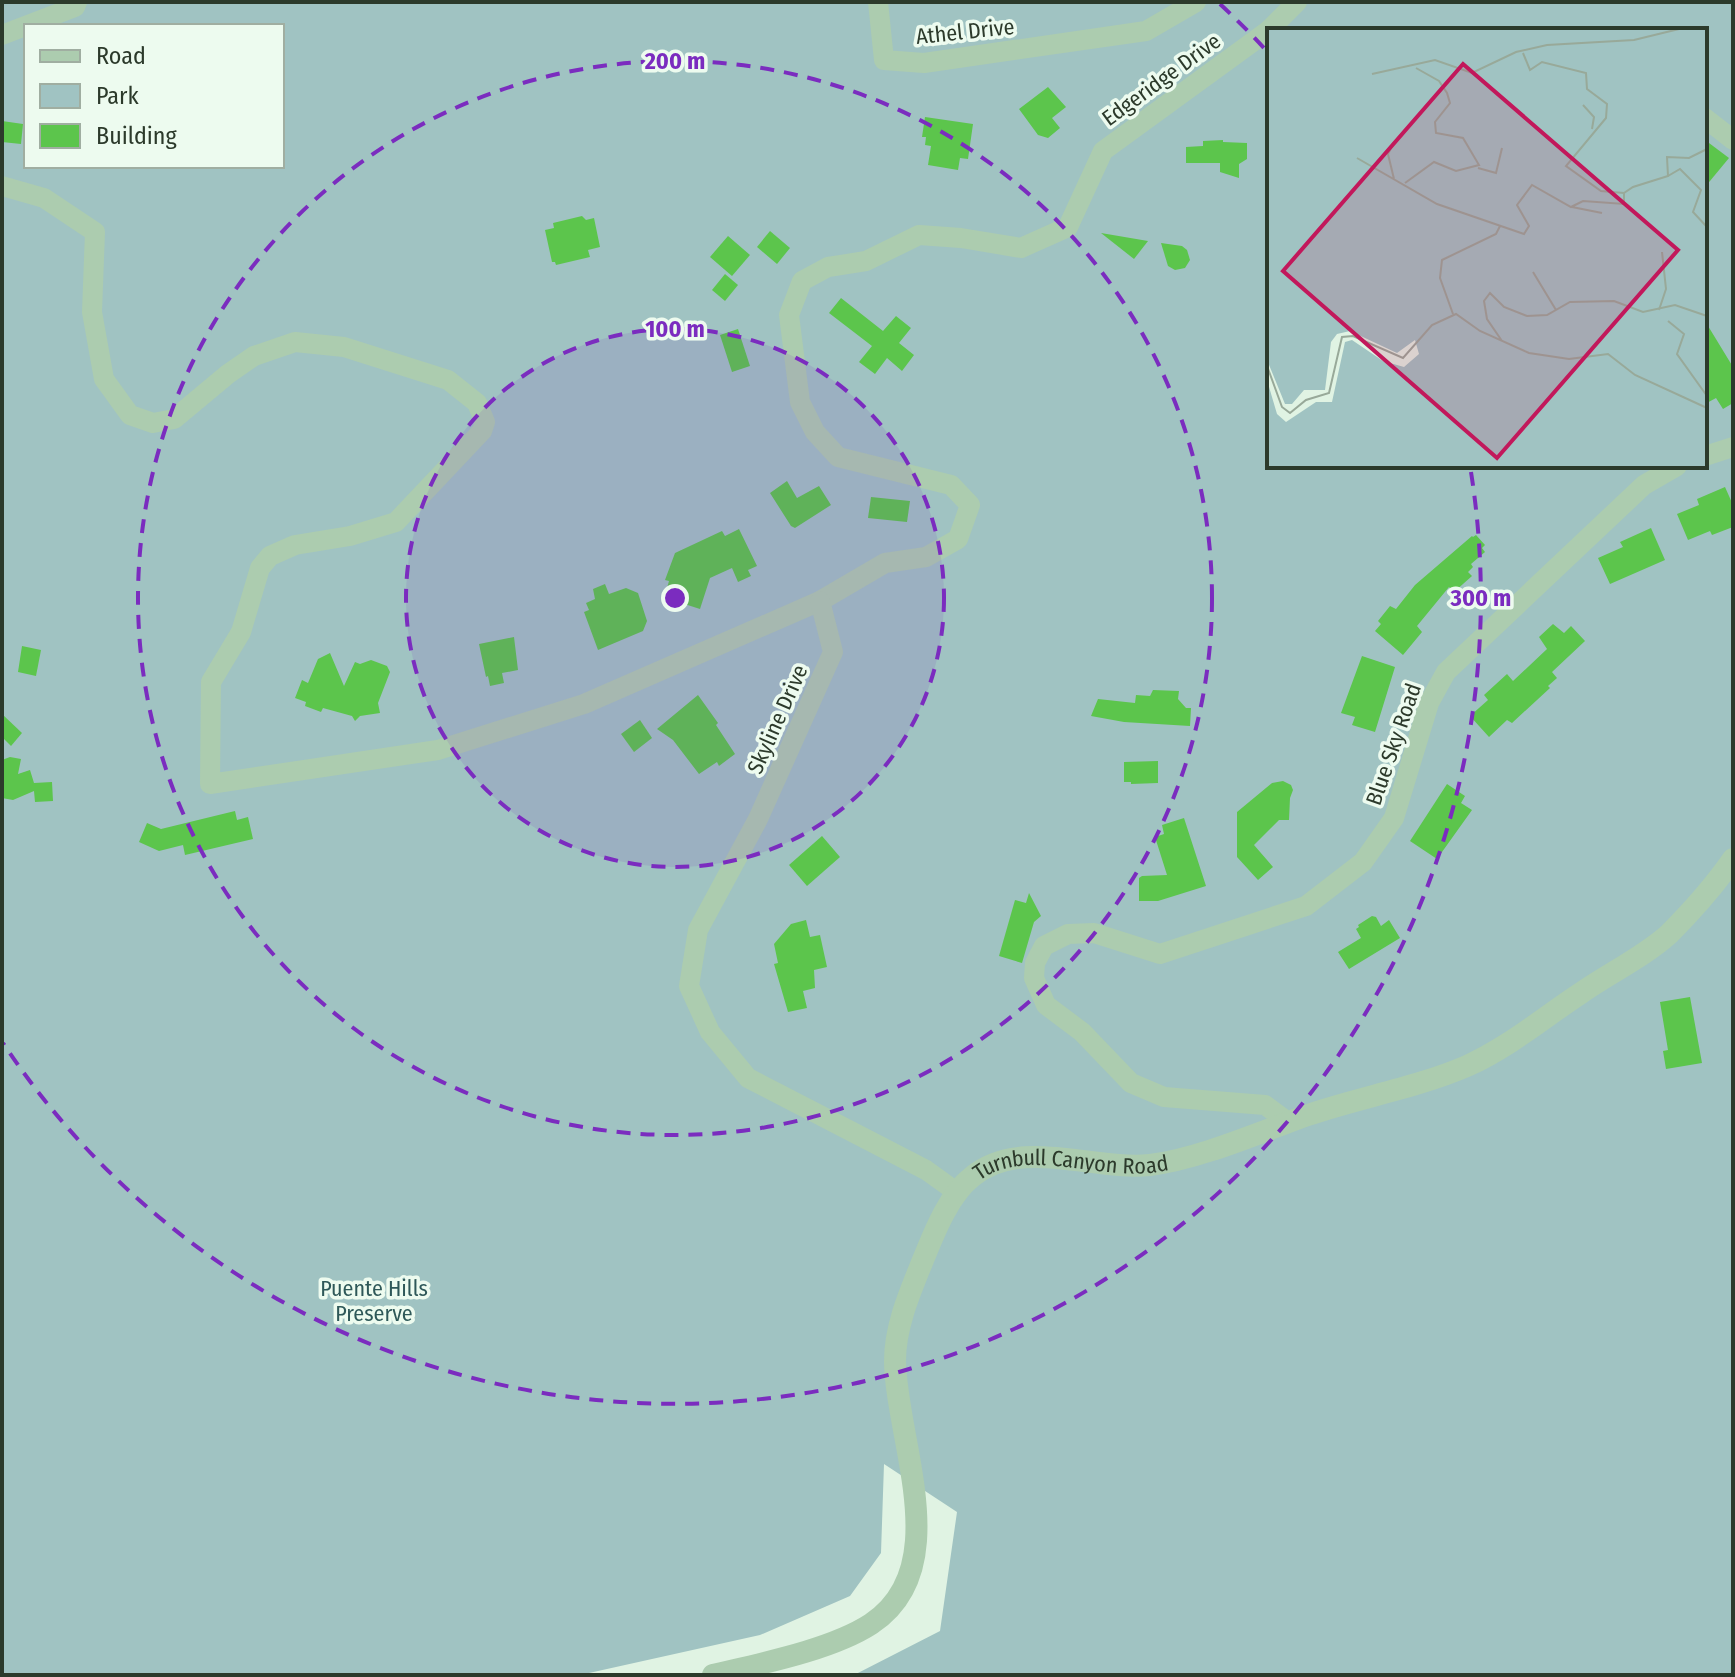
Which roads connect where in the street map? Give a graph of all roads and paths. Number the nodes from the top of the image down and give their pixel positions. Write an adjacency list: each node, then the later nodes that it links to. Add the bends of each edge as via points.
1 (77, 2): 5 (street)
2 (878, 2): 3 (street, Athel Drive, via 884,60 924,63 1146,31)
3 (1196, 2)
4 (1297, 2): 7 (street, Edgeridge Drive)
5 (31, 24)
6 (24, 27): 9 (street)
7 (1271, 28)
8 (1267, 31): 16 (street, Edgeridge Drive, via 1103,151 1068,227 1021,248 919,235 866,261 828,267 802,281 789,315 800,402 815,432 838,457 951,485 970,505 958,539 926,557 885,563)
9 (2, 35)
10 (1707, 120): 11 (street)
11 (1733, 140)
12 (2, 186): 16 (street, via 44,198 95,232 92,312 104,379 130,415 153,423 174,419 254,356 295,342 344,347 448,380 477,403 485,422 396,522 295,545 270,556 260,568 241,632 211,682 210,784 438,750 584,704)
13 (1733, 447): 14 (street)
14 (1707, 455)
15 (1674, 468): 18 (street, Blue Sky Road, via 1644,485 1446,672 1429,703 1394,818 1363,862 1306,906 1160,954 1094,933 1068,934 1044,946 1034,978 1046,1005 1082,1032 1131,1083 1164,1097 1265,1105)
16 (820, 601): 19 (street, Skyline Drive, via 833,652 758,819 698,930 689,986 710,1032 748,1078 926,1170)
17 (1733, 859): 18 (street, Turnbull Canyon Road, via 1667,936 1508,1045 1464,1067)
18 (1288, 1122): 19 (street, Turnbull Canyon Road, via 1148,1165 1042,1158 998,1162 969,1178)
19 (958, 1193): 20 (street, Turnbull Canyon Road, via 914,1281 896,1347 916,1522 915,1553 906,1583 882,1616 855,1633)
20 (713, 1675)

